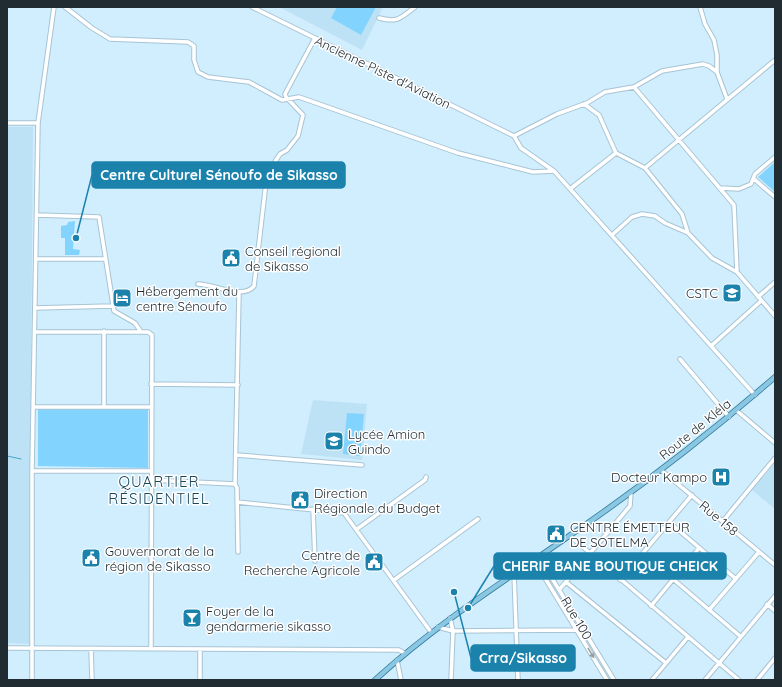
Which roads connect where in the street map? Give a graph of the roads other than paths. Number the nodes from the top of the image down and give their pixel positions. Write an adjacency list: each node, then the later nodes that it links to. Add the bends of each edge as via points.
1 (54, 7): 15 (street)
2 (65, 7): 11 (street, via 110,39 188,42 194,46 194,60 198,72 203,75 249,82 282,100)
3 (415, 7): 6 (street, via 400,19 391,21)
4 (700, 7): 9 (street, via 705,24 714,40)
5 (255, 8): 7 (street, Ancienne Piste d'Aviation)
6 (380, 18)
7 (314, 38): 11 (street, via 285,94); 16 (street, Ancienne Piste d'Aviation)
8 (775, 60): 12 (street)
9 (717, 72): 10 (street, via 703,64 679,67 662,71); 12 (street)
10 (634, 87): 13 (street, via 605,92); 17 (street)
11 (288, 100): 21 (street, via 298,97 458,153 533,172); 34 (street, via 303,115 302,124 298,136 287,150 280,154 267,174 256,281 252,289)
12 (727, 100): 17 (street)
13 (584, 104): 16 (street, via 557,114); 18 (street, via 599,115)
14 (7, 123): 15 (street)
15 (38, 123): 26 (street)
16 (514, 136): 21 (street, via 521,148)
17 (679, 140): 20 (street); 23 (street)
18 (616, 154): 20 (street); 24 (street)
19 (775, 157): 22 (street, via 755,174)
20 (645, 168): 27 (street, via 682,214)
21 (554, 171): 24 (street)
22 (754, 179): 23 (street, via 751,184 739,189); 25 (street)
23 (720, 188): 31 (street, via 734,205)
24 (570, 189): 28 (street)
25 (775, 197)
26 (37, 215): 29 (street); 30 (street, via 99,217)
27 (688, 233): 28 (street, via 654,216 642,214 632,217); 31 (street, via 712,258)
28 (612, 235): 43 (street)
29 (36, 259): 30 (street); 38 (street)
30 (105, 259): 37 (street)
31 (737, 272): 35 (street)
32 (775, 282): 35 (street)
33 (198, 284): 34 (street)
34 (239, 293): 47 (street)
35 (758, 297): 36 (street)
36 (761, 301): 39 (street); 43 (street)
37 (112, 306): 38 (street); 42 (street, via 116,313 135,323)
38 (35, 308): 41 (street)
39 (775, 316)
40 (104, 331): 41 (street); 42 (street); 50 (street)
41 (35, 332): 49 (street)
42 (142, 332): 46 (street, via 150,332 152,337)
43 (711, 346): 48 (street)
44 (680, 359): 53 (street)
45 (775, 377): 48 (main road, Route de Kléla)
46 (151, 384): 47 (street); 51 (street)
47 (238, 385): 55 (street)
48 (755, 394): 52 (main road, Route de Kléla)
49 (34, 407): 50 (street); 59 (street)
50 (104, 407): 51 (street)
51 (151, 407): 60 (street)
52 (736, 410): 53 (main road, Route de Kléla); 54 (street)
53 (729, 417): 58 (main road, Route de Kléla)
54 (775, 443)
55 (236, 455): 57 (street); 63 (street)
56 (775, 458): 69 (street)
57 (362, 465)
58 (662, 470): 64 (main road, Route de Kléla); 65 (street, Rue 158)
59 (32, 471): 60 (street); 102 (street)
60 (150, 471): 62 (street)
61 (426, 477): 71 (street)
62 (150, 480): 63 (street); 103 (street)
63 (235, 484): 66 (street)
64 (631, 492): 72 (main road, Route de Kléla); 76 (street, via 630,506)
65 (692, 495): 69 (street, Rue 158); 70 (street)
66 (237, 502): 67 (street); 74 (street)
67 (313, 509): 71 (street, via 344,513); 79 (street)
68 (478, 519): 84 (street)
69 (723, 521): 75 (street, Rue 158)
70 (669, 522): 73 (street); 85 (street)
71 (357, 529): 84 (street)
72 (570, 536): 76 (street); 77 (main road, Route de Kléla)
73 (699, 548): 82 (street); 83 (street)
74 (238, 552)
75 (759, 552): 80 (street, Rue 158); 83 (street)
76 (589, 553): 85 (street); 86 (street)
77 (539, 556): 78 (main road, Route de Kléla); 87 (street, Rue 100)
78 (534, 560): 81 (main road, Route de Kléla); 95 (street)
79 (315, 561)
80 (775, 565)
81 (514, 573): 93 (main road, Route de Kléla); 97 (street)
82 (673, 579): 90 (street); 91 (street)
83 (736, 579): 91 (street)
84 (394, 580): 98 (street)
85 (620, 580): 90 (street)
86 (566, 582): 87 (street); 109 (street)
87 (559, 590): 112 (street, Rue 100)
88 (775, 596): 89 (street)
89 (767, 604): 92 (street); 99 (street)
90 (651, 606): 100 (street)
91 (709, 610): 99 (street)
92 (775, 611)
93 (450, 618): 94 (main road, Route de Kléla); 96 (street)
94 (438, 627): 96 (street); 98 (main road, Route de Kléla)
95 (577, 630): 97 (street); 120 (street, one-way to 120)
96 (453, 631): 97 (street); 118 (street)
97 (516, 631): 119 (street)
98 (432, 632): 106 (main road, Route de Kléla)
99 (740, 636): 110 (street)
100 (688, 637): 109 (street); 110 (street)
101 (7, 648): 102 (street)
102 (32, 648): 104 (street); 113 (street)
103 (151, 648): 104 (street); 105 (street)
104 (91, 649): 114 (street)
105 (200, 649): 106 (street, via 399,650); 115 (street)
106 (404, 653): 108 (main road, Route de Kléla)
107 (775, 658): 111 (street)
108 (397, 660): 116 (main road, Route de Kléla); 117 (street)
109 (666, 663): 121 (street)
110 (719, 663): 122 (street); 123 (street)
111 (773, 663): 124 (street)
112 (613, 679): 120 (street)
113 (32, 680)
114 (92, 680)
115 (200, 680)
116 (375, 680)
117 (401, 680)
118 (451, 680)
119 (518, 680)
120 (607, 680)
121 (652, 680)
122 (705, 680)
123 (739, 680)
124 (757, 680)

